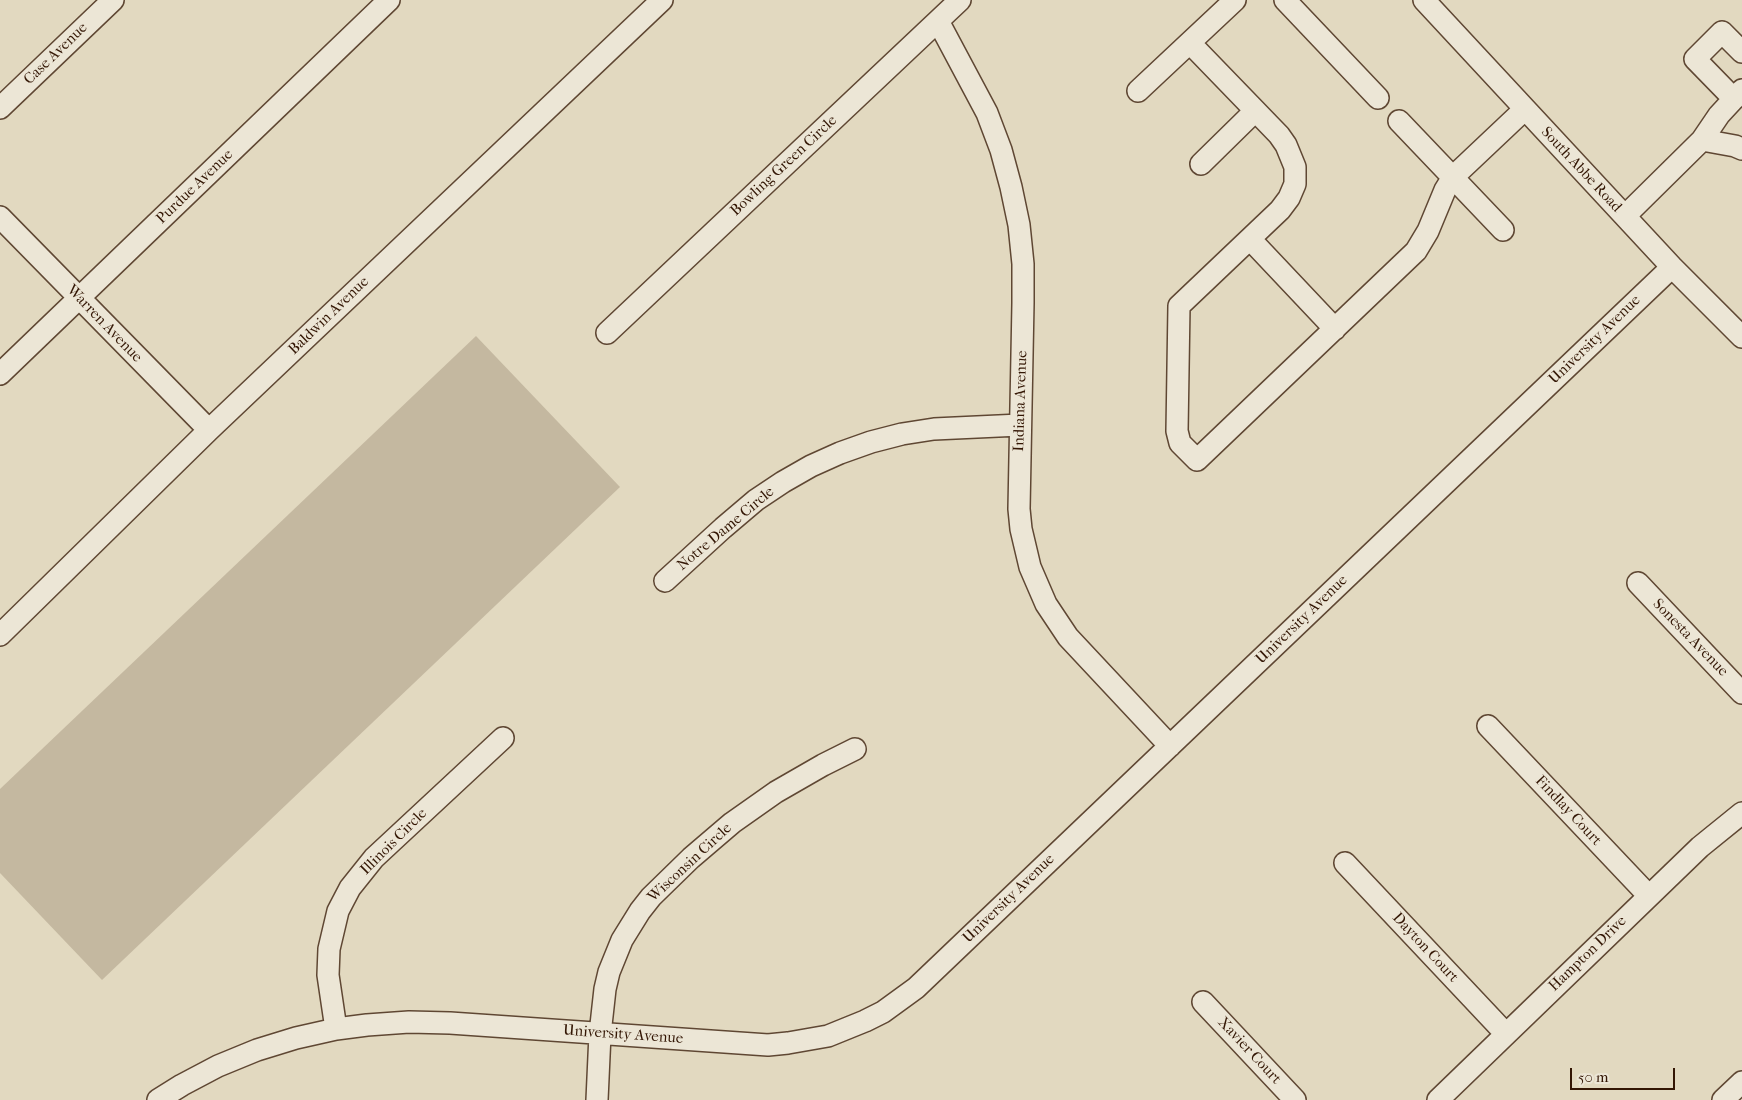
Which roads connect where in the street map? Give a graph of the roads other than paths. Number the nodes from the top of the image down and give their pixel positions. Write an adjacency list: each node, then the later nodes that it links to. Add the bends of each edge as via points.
1 (113, 0): 14 (street, Case Avenue)
2 (389, 0): 27 (street, Purdue Avenue)
3 (662, 0): 33 (street, Baldwin Avenue)
4 (960, 0): 8 (street, Bowling Green Circle)
5 (1235, 0): 9 (street)
6 (1285, 0): 13 (street)
7 (1424, 0): 15 (street, South Abbe Road)
8 (938, 21): 29 (street, Bowling Green Circle); 32 (street, Indiana Avenue, via 986,113 1011,187 1019,225 1023,264)
9 (1190, 43): 11 (street); 16 (street)
10 (1742, 52): 12 (street, via 1722,32 1695,59)
11 (1138, 91)
12 (1738, 95): 18 (street)
13 (1378, 98)
14 (0, 108)
15 (1525, 109): 21 (street); 22 (street, South Abbe Road)
16 (1255, 111): 20 (street); 25 (street, via 1286,145 1295,167 1295,176 1289,198)
17 (1399, 121): 21 (street)
18 (1702, 140): 19 (street); 22 (street)
19 (1742, 149)
20 (1201, 164)
21 (1453, 177): 24 (street); 28 (street, via 1416,251)
22 (1625, 216): 26 (street, South Abbe Road)
23 (0, 217): 27 (street, Warren Avenue)
24 (1503, 230)
25 (1250, 239): 28 (street); 28 (street, via 1179,306 1177,431 1180,443 1197,460)
26 (1672, 267): 30 (street, South Abbe Road); 40 (street, University Avenue)
27 (79, 298): 31 (street, Purdue Avenue); 33 (street, Warren Avenue)
28 (1335, 329)
29 (607, 333)
30 (1742, 337)
31 (0, 374)
32 (1020, 425): 34 (street, Notre Dame Circle, via 926,430 871,442 833,456 782,482 756,500); 40 (street, Indiana Avenue, via 1018,489 1021,528 1037,586 1068,637)
33 (209, 430): 36 (street, Baldwin Avenue)
34 (665, 581)
35 (1638, 583): 37 (street, Sonesta Avenue)
36 (0, 635)
37 (1742, 693)
38 (1488, 726): 44 (street, Findlay Court)
39 (502, 738): 46 (street, Illinois Circle, via 374,858 350,888 338,912 329,949 328,975)
40 (1170, 746): 47 (street, University Avenue, via 916,988 866,1021 828,1036 768,1045)
41 (855, 749): 47 (street, Wisconsin Circle, via 776,792 732,823 651,897 630,925 615,956 605,989)
42 (1742, 813): 44 (street, Hampton Drive)
43 (1345, 863): 48 (street, Dayton Court)
44 (1648, 896): 48 (street, Hampton Drive)
45 (1203, 1002): 52 (street, Xavier Court)
46 (336, 1029): 47 (street, University Avenue, via 409,1022); 50 (street, University Avenue, via 256,1050 218,1066)
47 (600, 1034): 51 (street, Wisconsin Circle)
48 (1506, 1034): 53 (street, Hampton Drive)
49 (1742, 1082): 54 (street)
50 (158, 1100)
51 (596, 1100)
52 (1295, 1100)
53 (1438, 1100)
54 (1723, 1100)

